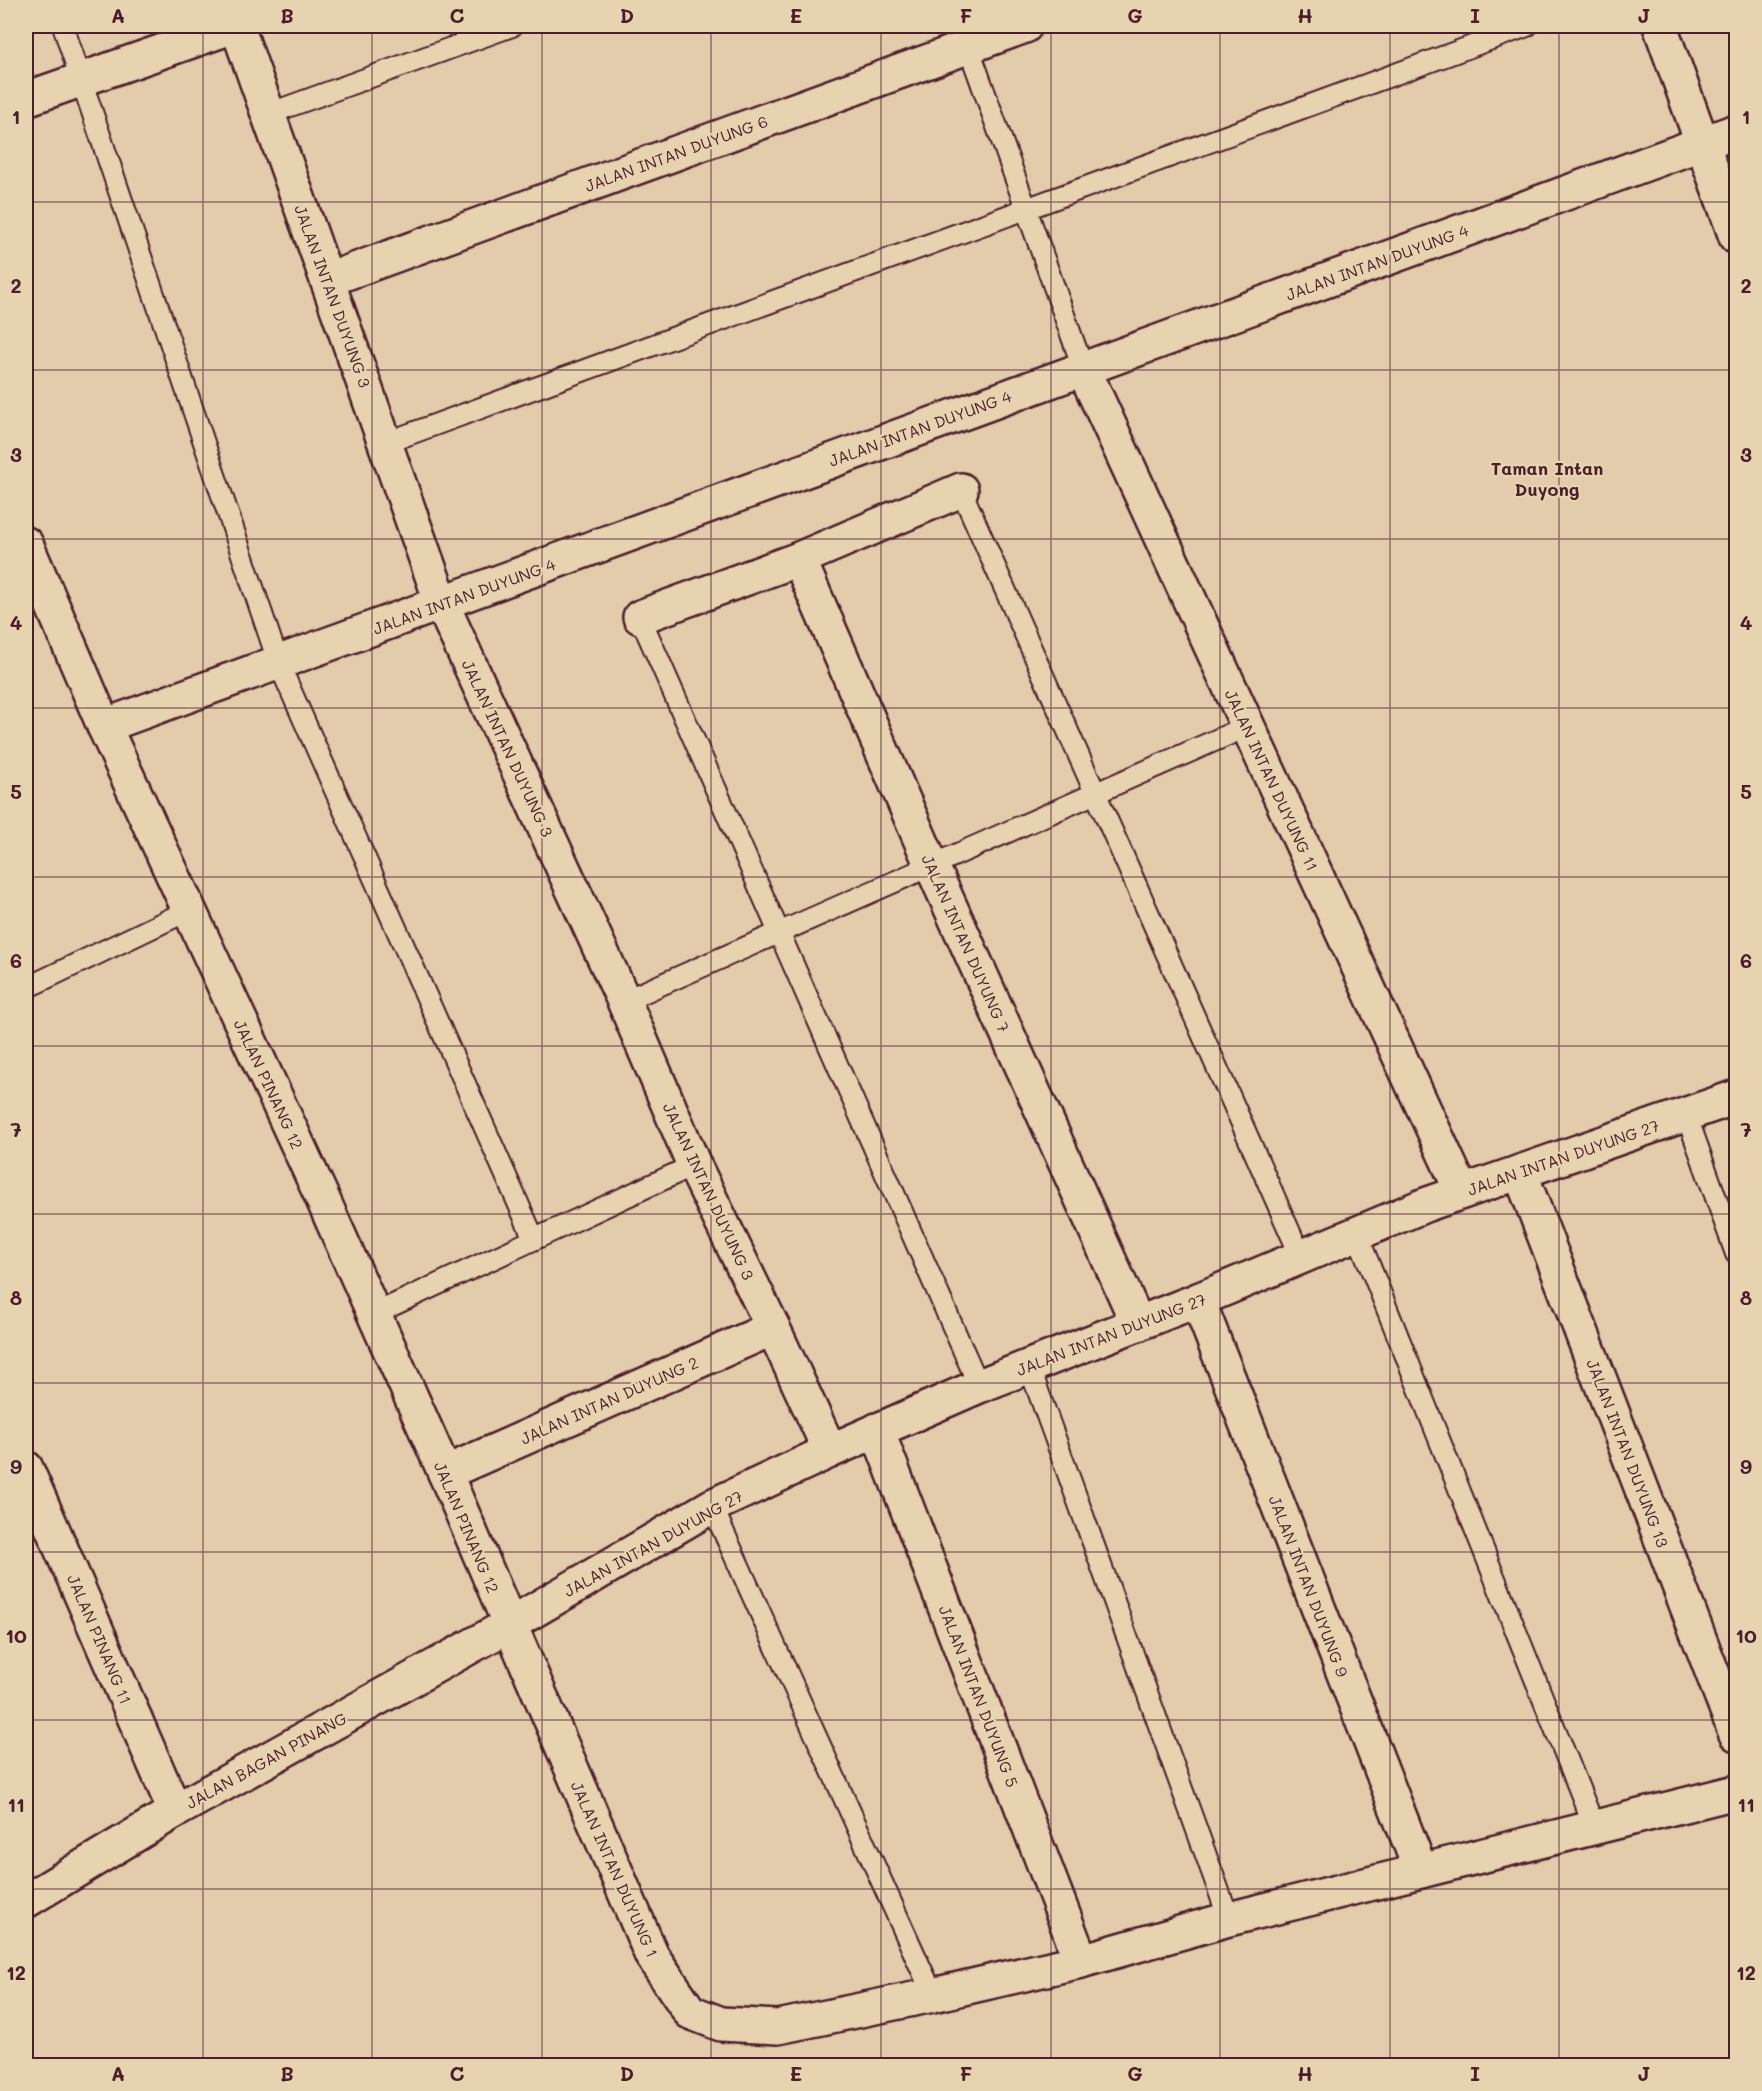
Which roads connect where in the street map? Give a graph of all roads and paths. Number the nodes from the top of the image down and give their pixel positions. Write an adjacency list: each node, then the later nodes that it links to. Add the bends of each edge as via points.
1 (63, 26): 8 (lane)
2 (235, 26): 8 (street); 10 (street, JALAN INTAN DUYUNG 3)
3 (512, 26): 10 (lane)
4 (1025, 26): 7 (street, JALAN INTAN DUYUNG 6)
5 (1527, 26): 13 (lane)
6 (1660, 26): 12 (street)
7 (964, 36): 13 (lane); 15 (street, JALAN INTAN DUYUNG 6)
8 (82, 79): 9 (street); 23 (lane)
9 (26, 99)
10 (268, 114): 15 (street, JALAN INTAN DUYUNG 3)
11 (1737, 131): 12 (street, JALAN INTAN DUYUNG 4)
12 (1702, 143): 14 (street); 16 (street, JALAN INTAN DUYUNG 4)
13 (1026, 209): 16 (lane); 17 (lane)
14 (1737, 237)
15 (327, 279): 17 (street, JALAN INTAN DUYUNG 3)
16 (1083, 368): 21 (street, JALAN INTAN DUYUNG 4); 25 (street, JALAN INTAN DUYUNG 11)
17 (385, 443): 21 (street, JALAN INTAN DUYUNG 3)
18 (960, 490): 20 (street); 26 (lane)
19 (26, 544): 24 (street, JALAN PINANG 12)
20 (799, 560): 22 (street); 27 (street, JALAN INTAN DUYUNG 7)
21 (442, 604): 23 (street, JALAN INTAN DUYUNG 4); 31 (street, JALAN INTAN DUYUNG 3)
22 (640, 617): 29 (lane)
23 (279, 664): 24 (street, JALAN INTAN DUYUNG 4); 38 (lane)
24 (104, 726): 28 (street, JALAN PINANG 12)
25 (1248, 726): 26 (lane); 36 (street, JALAN INTAN DUYUNG 11)
26 (1095, 792): 27 (lane); 40 (lane)
27 (931, 864): 29 (lane); 43 (street, JALAN INTAN DUYUNG 7)
28 (189, 910): 30 (lane); 42 (street, JALAN PINANG 12)
29 (778, 932): 31 (lane); 46 (lane)
30 (26, 988)
31 (624, 1001): 34 (street, JALAN INTAN DUYUNG 3)
32 (1737, 1097): 33 (street, JALAN INTAN DUYUNG 27)
33 (1686, 1114): 35 (street, JALAN INTAN DUYUNG 27); 39 (lane)
34 (694, 1165): 38 (lane); 44 (street, JALAN INTAN DUYUNG 3)
35 (1520, 1172): 36 (street, JALAN INTAN DUYUNG 27); 53 (street, JALAN INTAN DUYUNG 13)
36 (1462, 1192): 37 (street, JALAN INTAN DUYUNG 27)
37 (1357, 1234): 40 (street, JALAN INTAN DUYUNG 27); 56 (lane)
38 (534, 1239): 42 (lane)
39 (1737, 1254)
40 (1301, 1257): 41 (street, JALAN INTAN DUYUNG 27)
41 (1198, 1300): 43 (street, JALAN INTAN DUYUNG 27); 57 (street, JALAN INTAN DUYUNG 9)
42 (374, 1314): 50 (street, JALAN PINANG 12)
43 (1138, 1324): 45 (street, JALAN INTAN DUYUNG 27)
44 (773, 1328): 48 (street, JALAN INTAN DUYUNG 3); 50 (street, JALAN INTAN DUYUNG 2)
45 (1029, 1366): 46 (street, JALAN INTAN DUYUNG 27); 59 (lane)
46 (979, 1386): 47 (street, JALAN INTAN DUYUNG 27)
47 (877, 1430): 48 (street, JALAN INTAN DUYUNG 27); 60 (street, JALAN INTAN DUYUNG 5)
48 (830, 1451): 51 (street, JALAN INTAN DUYUNG 27)
49 (26, 1468): 55 (street, JALAN PINANG 11)
50 (445, 1473): 52 (street, JALAN PINANG 12)
51 (712, 1506): 52 (street, JALAN INTAN DUYUNG 27); 61 (lane)
52 (509, 1625): 55 (street, JALAN BAGAN PINANG); 61 (street, JALAN INTAN DUYUNG 1, via 652,1956 690,2012 721,2024 778,2027)
53 (1737, 1734)
54 (1737, 1792): 56 (street, JALAN INTAN DUYUNG 1)
55 (175, 1811): 58 (street, JALAN BAGAN PINANG)
56 (1594, 1826): 57 (street, JALAN INTAN DUYUNG 1)
57 (1421, 1871): 59 (street, JALAN INTAN DUYUNG 1)
58 (26, 1901)
59 (1229, 1918): 60 (street, JALAN INTAN DUYUNG 1)
60 (1081, 1961): 61 (street, JALAN INTAN DUYUNG 1)
61 (933, 1995)

